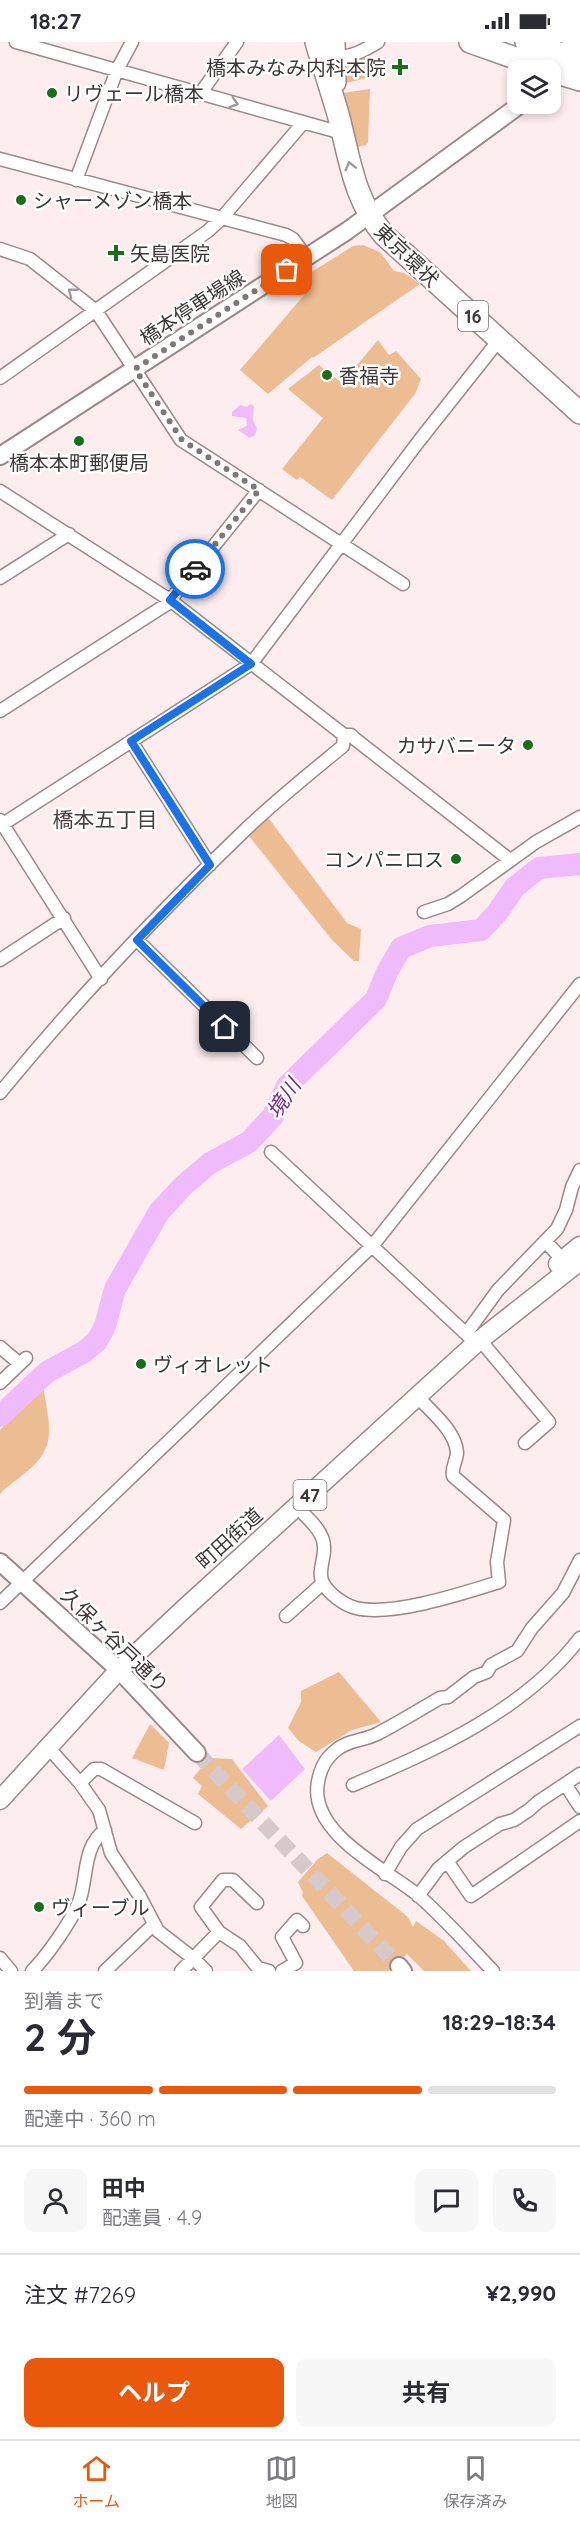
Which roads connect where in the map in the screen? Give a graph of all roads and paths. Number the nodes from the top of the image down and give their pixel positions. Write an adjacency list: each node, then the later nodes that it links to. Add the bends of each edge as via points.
1 (16, 42): 12 (street)
2 (132, 42): 12 (street)
3 (237, 42): 15 (street)
4 (316, 42): 18 (highway, 16)
5 (378, 42): 8 (street, via 347,57)
6 (470, 42): 10 (highway)
7 (526, 42): 9 (highway)
8 (335, 49): 18 (highway, 16)
9 (578, 53): 11 (highway)
10 (509, 60)
11 (561, 67)
12 (117, 70): 15 (street); 20 (street)
13 (561, 76): 14 (highway)
14 (580, 80)
15 (200, 94): 17 (street, one-way to 17)
16 (507, 114): 21 (main road, 橋本停車場線)
17 (303, 123): 18 (street); 22 (street)
18 (340, 123): 21 (highway, 16, one-way to 18, via 356,188)
19 (0, 159): 20 (street)
20 (76, 180): 22 (street)
21 (369, 216): 24 (main road, 橋本停車場線); 26 (highway, 東京環状 / 16, via 384,235)
22 (221, 219): 24 (street, via 286,235); 25 (street)
23 (0, 249): 25 (street, one-way to 23, via 30,259)
24 (307, 258): 27 (main road, 橋本停車場線)
25 (96, 311): 27 (street); 28 (street)
26 (499, 340): 29 (highway, 東京環状 / 16); 34 (street)
27 (135, 369): 30 (main road, 橋本停車場線); 31 (street, via 182,440)
28 (0, 378)
29 (580, 413)
30 (0, 456)
31 (259, 490): 34 (street); 37 (street)
32 (0, 492): 33 (street)
33 (69, 534): 35 (street); 37 (street)
34 (341, 545): 36 (street); 38 (street)
35 (0, 579)
36 (403, 585)
37 (170, 600): 38 (street); 39 (street)
38 (251, 664): 40 (street); 41 (street)
39 (0, 711)
40 (344, 735): 44 (street, via 351,735); 45 (street, via 343,746)
41 (131, 741): 43 (street); 45 (street)
42 (580, 817): 44 (street)
43 (1, 824): 47 (street)
44 (510, 860): 46 (street, via 448,904)
45 (210, 865): 48 (street)
46 (424, 912)
47 (64, 918): 49 (street); 50 (street)
48 (137, 940): 50 (street); 52 (street)
49 (0, 960)
50 (101, 979): 53 (street)
51 (580, 984): 57 (street)
52 (257, 1058)
53 (0, 1093)
54 (271, 1152): 57 (street)
55 (580, 1170): 56 (street, via 566,1210)
56 (546, 1241): 59 (street); 60 (street, via 498,1290)
57 (373, 1245): 60 (street); 68 (street)
58 (580, 1246): 59 (main road, 町田街道 / 47)
59 (571, 1261): 60 (main road, 町田街道 / 47, via 502,1321)
60 (474, 1339): 63 (main road, 町田街道 / 47); 64 (street, via 549,1422)
61 (0, 1347): 62 (street, via 23,1360)
62 (0, 1383)
63 (418, 1397): 65 (main road, 町田街道 / 47); 69 (street, via 455,1442 453,1476 504,1520 497,1562 499,1582 451,1597 376,1609 355,1608 341,1601)
64 (534, 1440)
65 (297, 1507): 69 (street, via 322,1537); 73 (main road, 町田街道 / 47)
66 (580, 1560): 87 (street, via 563,1593 517,1651 448,1697 374,1735 342,1746 326,1762 317,1787 324,1815 336,1832)
67 (0, 1562): 68 (main road, 久保ヶ谷戸通り)
68 (23, 1581): 70 (street); 73 (main road, 久保ヶ谷戸通り)
69 (323, 1583): 71 (street)
70 (0, 1603)
71 (286, 1616)
72 (580, 1638): 80 (street, via 552,1670 490,1716 442,1745)
73 (119, 1670): 75 (main road, 町田街道 / 47); 76 (main road, 久保ヶ谷戸通り)
74 (580, 1726): 87 (street, via 417,1829)
75 (47, 1746): 78 (street); 81 (main road, 町田街道 / 47)
76 (197, 1753)
77 (580, 1774): 79 (street)
78 (80, 1783): 84 (street, via 94,1769 101,1769); 85 (street, via 99,1810)
79 (565, 1784): 82 (street); 86 (street)
80 (353, 1785)
81 (0, 1800)
82 (580, 1807)
83 (580, 1821): 86 (street, via 471,1896)
84 (195, 1823)
85 (105, 1830): 90 (street, via 111,1853); 95 (street, via 92,1844 77,1906)
86 (447, 1861): 88 (street)
87 (385, 1874): 88 (street)
88 (418, 1896): 102 (street)
89 (256, 1903): 92 (street, via 233,1880 223,1880 201,1906)
90 (154, 1924): 94 (street); 97 (street)
91 (303, 1926): 101 (street, via 297,1920 282,1937 296,1963)
92 (219, 1932): 94 (street); 100 (street, via 240,1946 258,1968)
93 (0, 1958): 96 (street)
94 (194, 1959): 98 (street); 99 (street)
95 (34, 1970)
96 (11, 1971)
97 (105, 1971)
98 (181, 1971)
99 (206, 1971)
100 (269, 1971)
101 (282, 1971)
102 (493, 1971)

